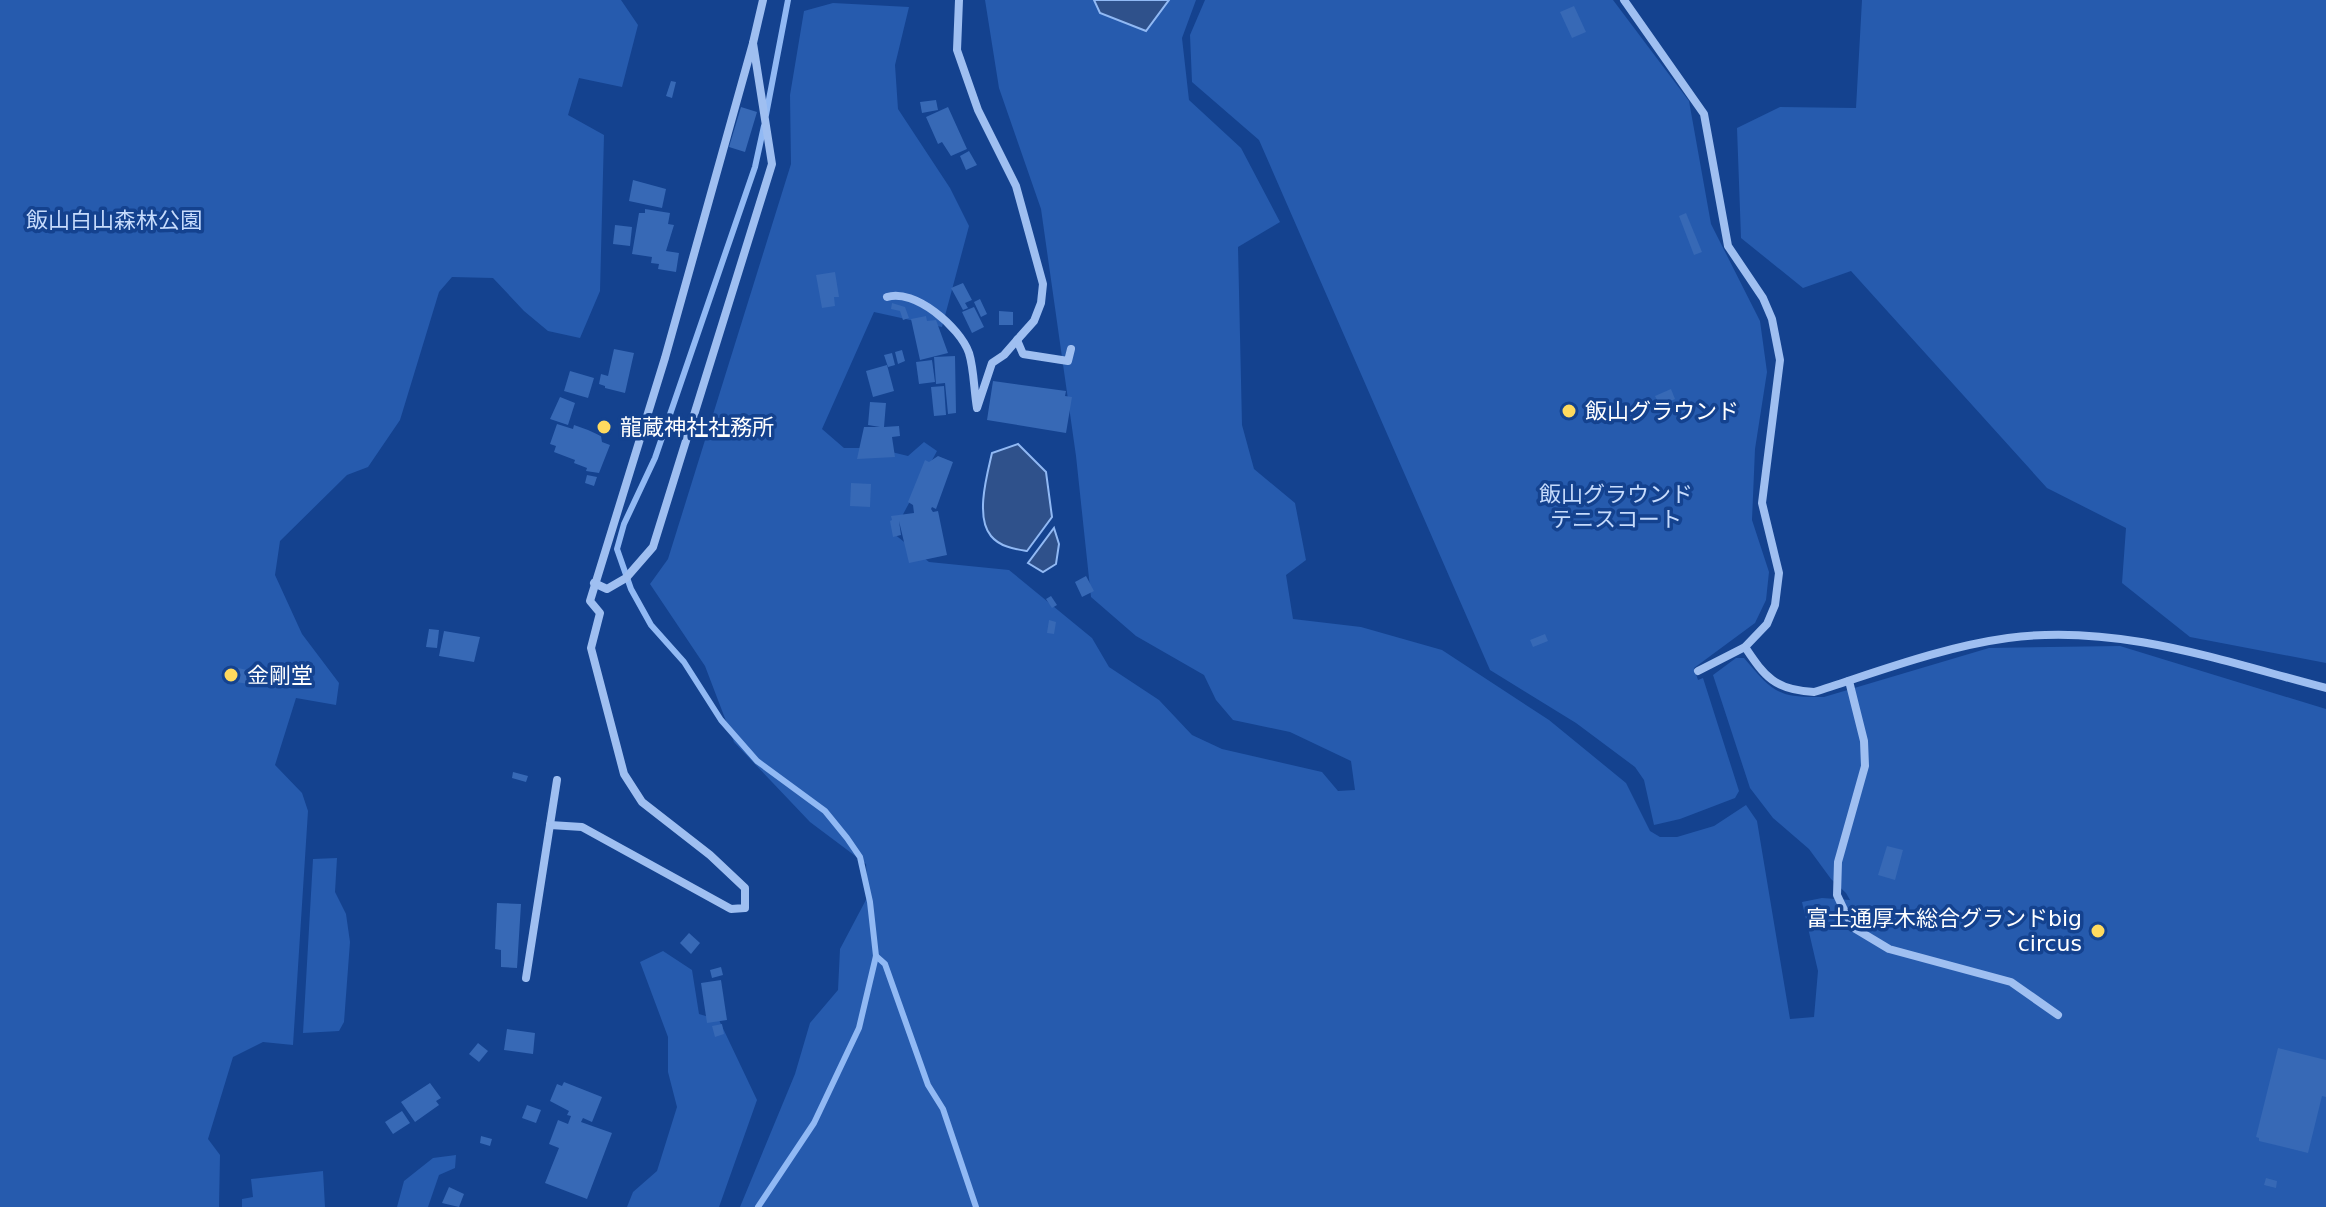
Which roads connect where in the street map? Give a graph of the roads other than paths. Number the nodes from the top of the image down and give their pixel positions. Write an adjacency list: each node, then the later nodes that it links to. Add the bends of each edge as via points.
1 (763, 0): 4 (street)
2 (959, 0): 6 (street, via 957,50 978,110 1016,186 1043,284 1034,321)
3 (1624, 0): 9 (street, via 1704,114 1728,246 1763,298 1779,345 1762,503 1778,587 1772,616)
4 (753, 43): 8 (street, via 665,358); 8 (street, via 772,164 653,547 626,578 607,589)
5 (887, 297): 6 (street, via 918,299 959,334 969,353 977,408 992,363)
6 (1018, 338): 7 (street, via 1023,354 1068,361)
7 (1071, 349)
8 (594, 583): 14 (street, via 590,601 600,613 591,648 624,774 642,802 745,888 745,908 731,909 582,827)
9 (1745, 647): 10 (street); 11 (street, via 1762,673 1787,689 1814,692)
10 (1698, 671)
11 (1849, 681): 12 (street, via 1961,648 2067,634 2151,642); 15 (street, via 1865,766 1838,862 1837,895 1854,928 1889,949)
12 (2326, 688)
13 (557, 780): 14 (street)
14 (550, 825): 16 (street)
15 (1975, 972): 17 (street); 18 (street, via 2011,982)
16 (526, 978)
17 (1971, 985)
18 (2058, 1015)

